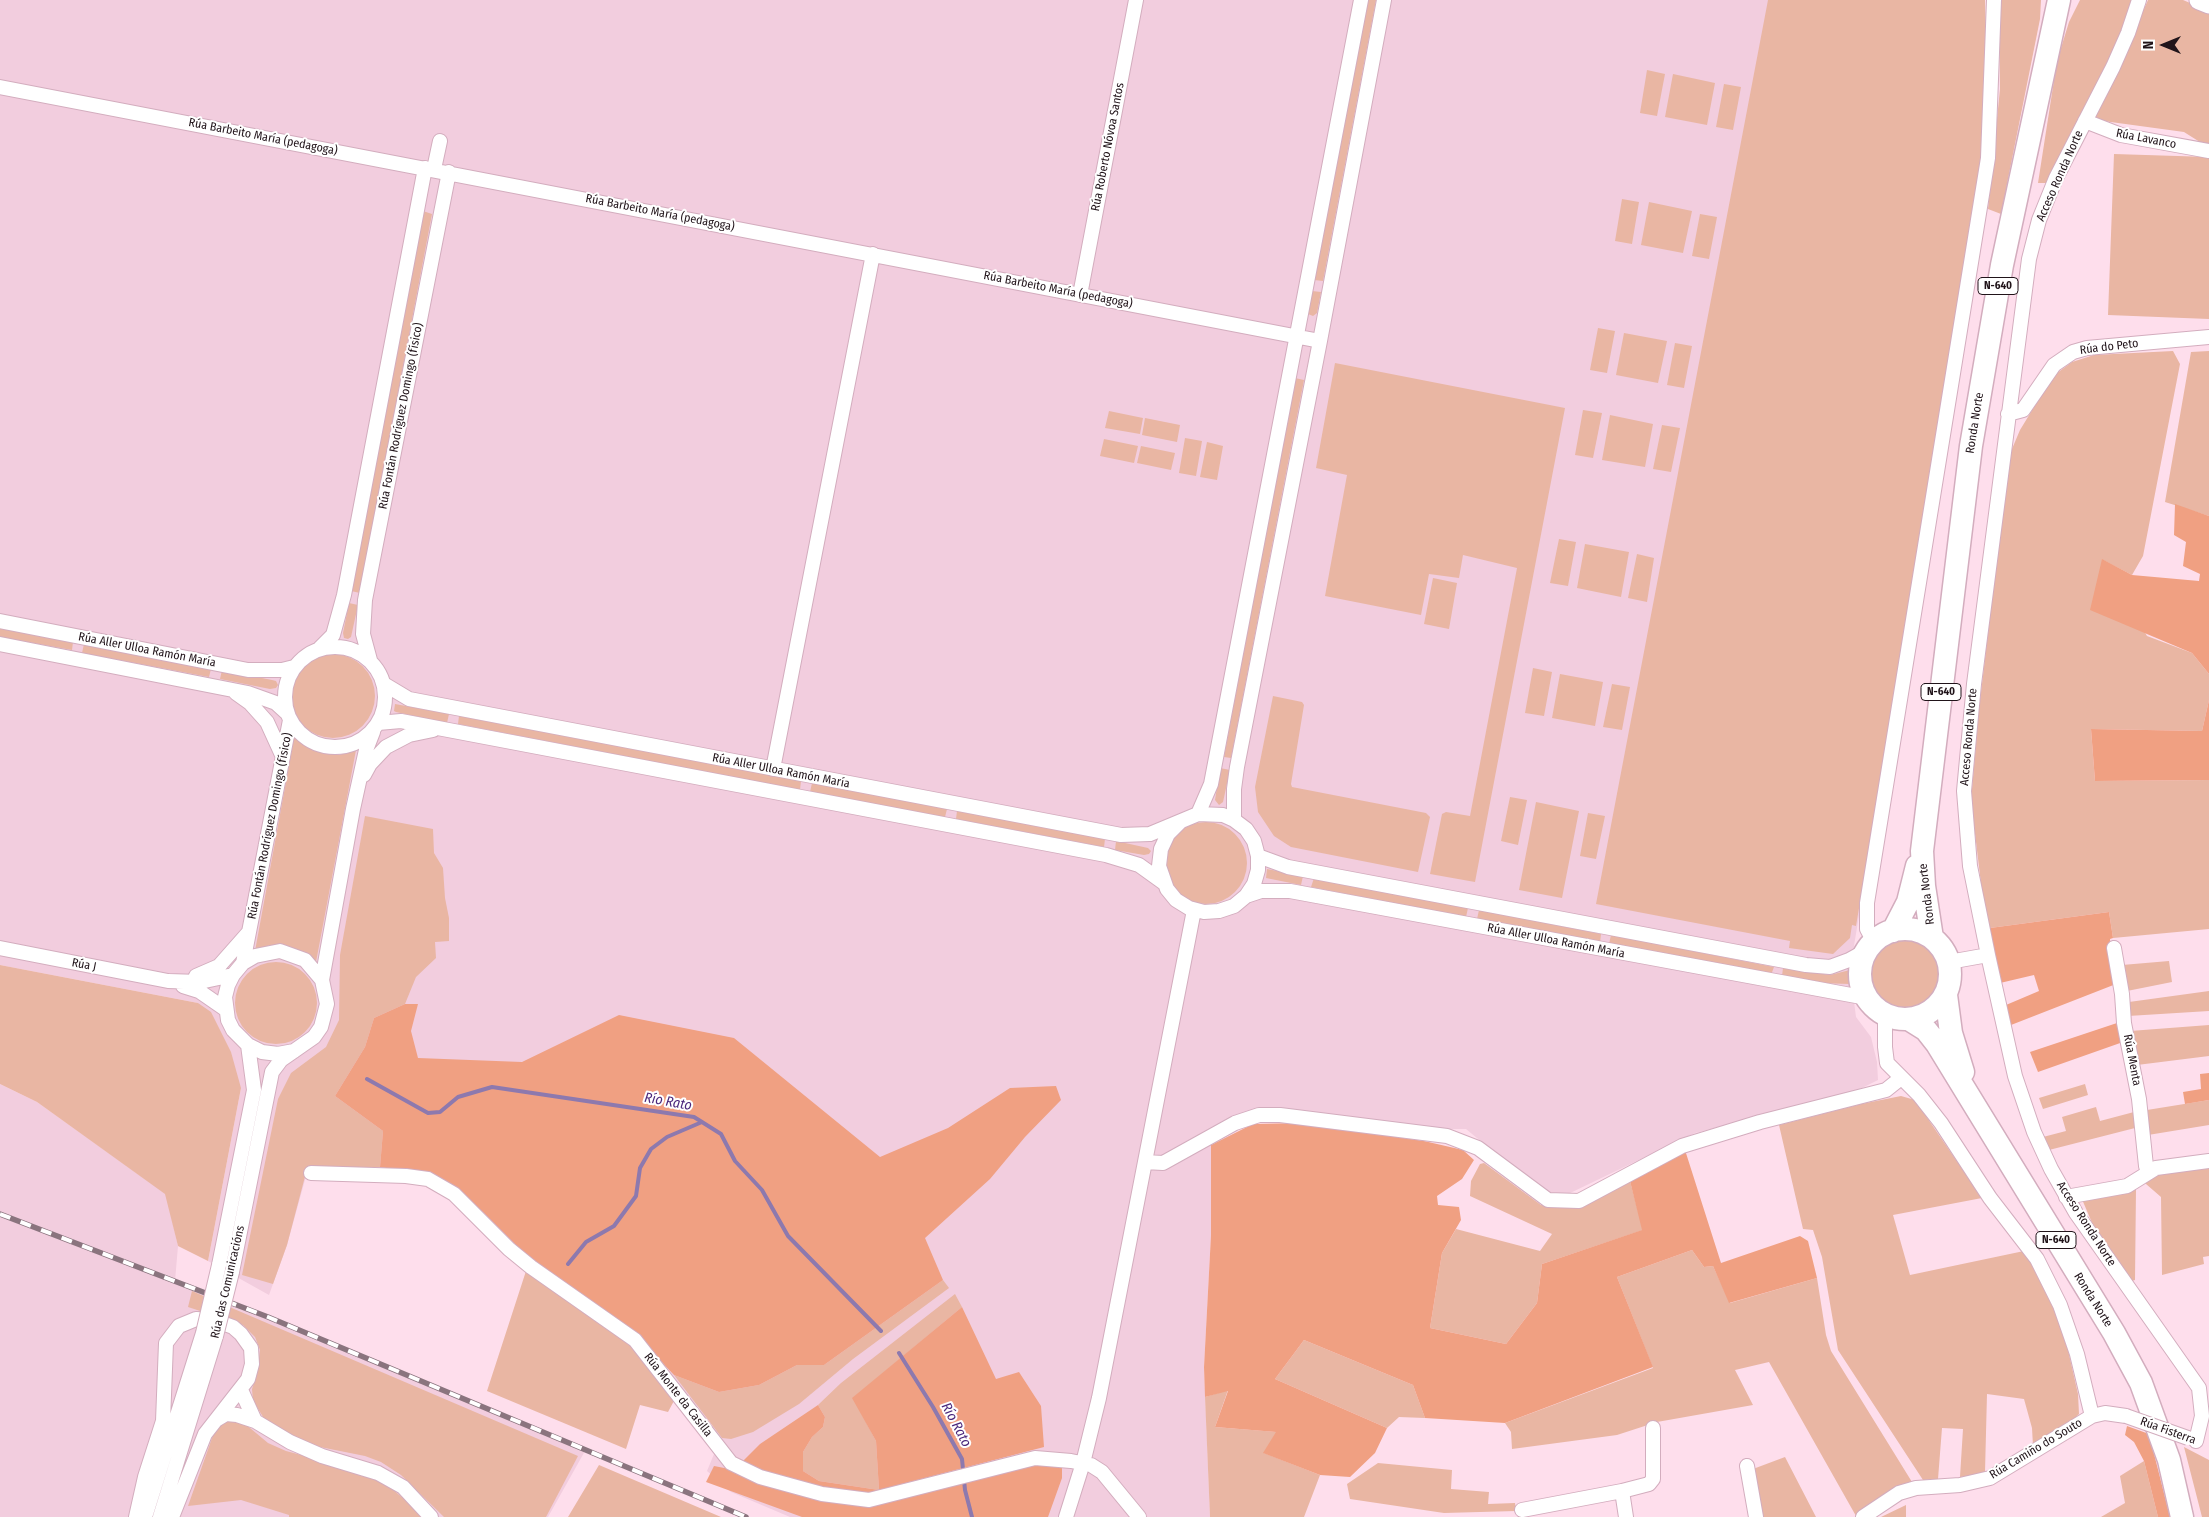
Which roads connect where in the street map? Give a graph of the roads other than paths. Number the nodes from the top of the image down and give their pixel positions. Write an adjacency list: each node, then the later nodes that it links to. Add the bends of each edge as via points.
1 (1136, 0): 16 (street, Rúa Roberto Nóvoa Santos)
2 (1360, 0): 17 (street)
3 (1384, 0): 19 (street)
4 (1994, 0): 44 (street, via 1988,158 1867,902 1867,929)
5 (2059, 0): 37 (highway, Ronda Norte / N-640, via 2002,265 1971,446)
6 (2139, 0): 10 (street, Acceso Ronda Norte, via 2128,33)
7 (2199, 0): 8 (main road)
8 (2209, 4)
9 (0, 87): 13 (street, Rúa Barbeito María (pedagoga))
10 (2084, 120): 12 (street, Rúa Lavanco, via 2121,135); 20 (street, Acceso Ronda Norte, via 2039,220 2029,259)
11 (440, 141): 13 (street, Rúa Fontán Rodríguez Domingo (físico))
12 (2209, 151)
13 (430, 168): 14 (street, Rúa Barbeito María (pedagoga)); 23 (street, Rúa Fontán Rodríguez Domingo (físico), via 344,595 333,635)
14 (449, 172): 15 (street, Rúa Barbeito María (pedagoga)); 24 (street, Rúa Fontán Rodríguez Domingo (físico), via 365,600 363,634)
15 (873, 254): 16 (street, Rúa Barbeito María (pedagoga)); 32 (street)
16 (1080, 294): 17 (street, Rúa Barbeito María (pedagoga))
17 (1295, 336): 19 (street, Rúa Barbeito María (pedagoga)); 34 (street, via 1211,784)
18 (2209, 337): 20 (street, Rúa do Peto, via 2073,352 2054,365 2023,410)
19 (1320, 340): 35 (street, via 1237,767)
20 (2008, 414): 47 (street, Acceso Ronda Norte, via 1964,791 1970,866)
21 (0, 622): 25 (street, Rúa Aller Ulloa Ramón María, via 248,670)
22 (0, 644): 27 (street, Rúa Aller Ulloa Ramón María)
23 (320, 648): 24 (street, via 341,646); 25 (street, via 310,652)
24 (370, 660): 26 (street, Rúa Aller Ulloa Ramón María)
25 (294, 667): 28 (street, via 286,690)
26 (384, 684): 29 (street, via 385,704); 32 (street, Rúa Aller Ulloa Ramón María, via 409,699)
27 (229, 689): 28 (street, Rúa Aller Ulloa Ramón María, via 276,703); 31 (street, Rúa Aller Ulloa Ramón María, via 250,703 267,722)
28 (289, 717): 29 (street, Rúa Aller Ulloa Ramón María, via 307,738 330,747 354,744); 31 (street, Rúa Fontán Rodríguez Domingo (físico))
29 (376, 726): 30 (street, Rúa Aller Ulloa Ramón María, via 401,721); 33 (street)
30 (440, 729): 33 (street, via 409,735 386,747); 39 (street, Rúa Aller Ulloa Ramón María, via 1106,855 1139,864)
31 (283, 758): 42 (street, Rúa Fontán Rodríguez Domingo (físico))
32 (773, 769): 36 (street, Rúa Aller Ulloa Ramón María, via 1121,835 1150,834)
33 (358, 784): 51 (street)
34 (1198, 814): 35 (street, Rúa Aller Ulloa Ramón María, via 1211,813); 36 (street, Rúa Aller Ulloa Ramón María)
35 (1234, 820): 38 (street, via 1250,835)
36 (1180, 822): 39 (street, Rúa Aller Ulloa Ramón María, via 1168,834 1161,849 1159,866)
37 (1922, 851): 43 (highway, Ronda Norte / N-640); 44 (highway, Ronda Norte / N-640, via 1908,902)
38 (1258, 856): 40 (street, via 1254,884); 44 (street, Rúa Aller Ulloa Ramón María, via 1310,872 1806,965 1830,967 1849,960)
39 (1164, 883): 41 (street, Rúa Aller Ulloa Ramón María, via 1176,900)
40 (1246, 896): 41 (street, Rúa Aller Ulloa Ramón María, via 1234,906 1219,911); 54 (street, Rúa Aller Ulloa Ramón María, via 1261,891 1290,891)
41 (1194, 910): 63 (street)
42 (250, 932): 49 (street, Rúa Fontán Rodríguez Domingo (físico)); 52 (street, Rúa Fontán Rodríguez Domingo (físico), via 219,966)
43 (1932, 938): 44 (highway, Ronda Norte, via 1913,930); 48 (highway, Ronda Norte / N-640, via 1940,944)
44 (1878, 941): 54 (highway, Ronda Norte / N-640, via 1860,974)
45 (0, 948): 52 (street, Rúa J)
46 (2114, 948): 64 (street, Rúa Menta, via 2124,1023 2140,1099)
47 (1988, 955): 48 (street); 66 (street, Acceso Ronda Norte, via 2018,1086 2034,1132)
48 (1949, 962): 53 (highway, Ronda Norte / N-640, via 1950,979)
49 (243, 963): 50 (street, Rúa das Comunicacións); 51 (street, Rúa das Comunicacións, via 254,956 280,951 305,960)
50 (233, 975): 52 (street, Rúa J, via 200,982); 55 (street, Rúa das Comunicacións, via 228,985)
51 (322, 980): 59 (street, Rúa das Comunicacións, via 327,1004 321,1027 314,1037)
52 (174, 981): 55 (street, Rúa J, via 199,991)
53 (1946, 995): 57 (highway, via 1925,1016); 61 (highway, Ronda Norte / N-640, via 1951,1033)
54 (1867, 998): 56 (highway)
55 (225, 1009): 58 (street, via 233,1030)
56 (1885, 1015): 57 (highway, Ronda Norte / N-640); 60 (street, via 1887,1063)
57 (1910, 1020): 61 (highway, Ronda Norte / N-640, via 1926,1030)
58 (248, 1045): 59 (street, via 262,1052); 67 (street, Rúa das Comunicacións, bridge, via 254,1090 219,1265)
59 (294, 1051): 67 (street, Rúa das Comunicacións, bridge, via 272,1072 232,1272)
60 (1901, 1078): 63 (street, via 1886,1090 1682,1146 1579,1201 1548,1200 1478,1148 1447,1136 1280,1115 1259,1115 1235,1123 1162,1163); 69 (street, via 1941,1123 1990,1198 2037,1260 2060,1305 2077,1354)
61 (1970, 1097): 89 (highway, Ronda Norte / N-640, via 2141,1383 2169,1460)
62 (2209, 1161): 64 (street, via 2156,1168)
63 (1145, 1162): 75 (street)
64 (2148, 1172): 66 (street, via 2127,1186)
65 (311, 1173): 75 (street, Rúa Monte da Casilla, via 428,1179 454,1194 531,1267 635,1340 731,1463 760,1478 822,1494 869,1500 1035,1458)
66 (2066, 1197): 74 (street, Acceso Ronda Norte, via 2200,1388 2202,1416)
67 (209, 1335): 80 (street, Rúa das Comunicacións); 81 (street, Rúa das Comunicacións)
68 (240, 1390): 71 (street); 72 (street); 79 (street, via 248,1379 252,1356 251,1348 241,1334 214,1320 196,1320 179,1326 172,1333 166,1343 164,1359 163,1421)
69 (2092, 1416): 70 (street, Rúa Camiño do Souto, via 2105,1413); 88 (street, Rúa Camiño do Souto, via 1990,1478 1960,1485 1907,1490)
70 (2126, 1416): 74 (street, Rúa Fisterra, bridge)
71 (215, 1420): 72 (street, via 226,1414); 82 (street, via 205,1434)
72 (254, 1421): 83 (street, via 306,1449 378,1473 403,1487)
73 (1653, 1428): 77 (street, via 1653,1479 1649,1484)
74 (2198, 1442)
75 (1083, 1464): 84 (street); 85 (street, via 1102,1472)
76 (1747, 1466): 87 (street)
77 (1622, 1491): 78 (street); 86 (street)
78 (1522, 1510)
79 (136, 1517)
80 (145, 1517)
81 (160, 1517)
82 (172, 1517)
83 (431, 1517)
84 (1066, 1517)
85 (1139, 1517)
86 (1626, 1517)
87 (1756, 1517)
88 (1863, 1517)
89 (2182, 1517)

